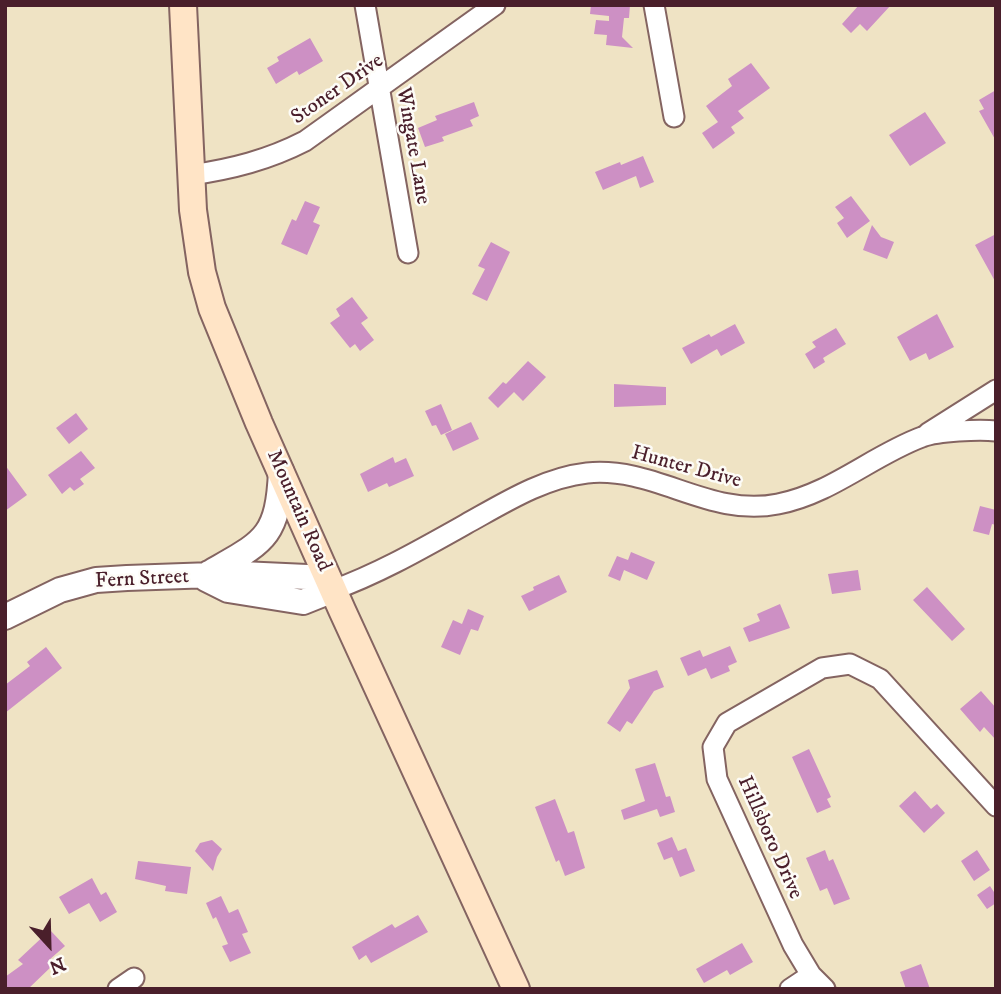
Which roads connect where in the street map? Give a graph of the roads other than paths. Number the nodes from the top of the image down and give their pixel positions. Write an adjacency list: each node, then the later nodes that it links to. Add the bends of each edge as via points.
1 (183, 5): 7 (main road, Mountain Road)
2 (365, 5): 5 (street, Wingate Lane)
3 (495, 5): 5 (street, Stoner Drive)
4 (653, 5): 6 (street)
5 (379, 90): 7 (street, Stoner Drive, via 281,154 253,164); 8 (street, Wingate Lane)
6 (674, 117)
7 (191, 174): 12 (main road, Mountain Road, via 197,243 212,309)
8 (408, 253)
9 (996, 390): 11 (street)
10 (996, 431): 11 (street, Hunter Drive)
11 (924, 436): 14 (street, Hunter Drive, via 808,495 766,506 730,506 631,474 575,475 545,483 388,567)
12 (281, 471): 13 (street, via 275,514 264,538); 14 (main road, Mountain Road)
13 (202, 577): 14 (street, Fern Street, via 228,590 303,602); 15 (street, Fern Street, via 96,580 60,590)
14 (333, 590): 18 (main road, Mountain Road)
15 (5, 617)
16 (996, 806): 17 (street, Hillsboro Drive, via 880,679 850,664 822,668 727,723 713,747 717,779 793,945)
17 (818, 982): 19 (street, Hillsboro Drive)
18 (516, 989)
19 (790, 989)

